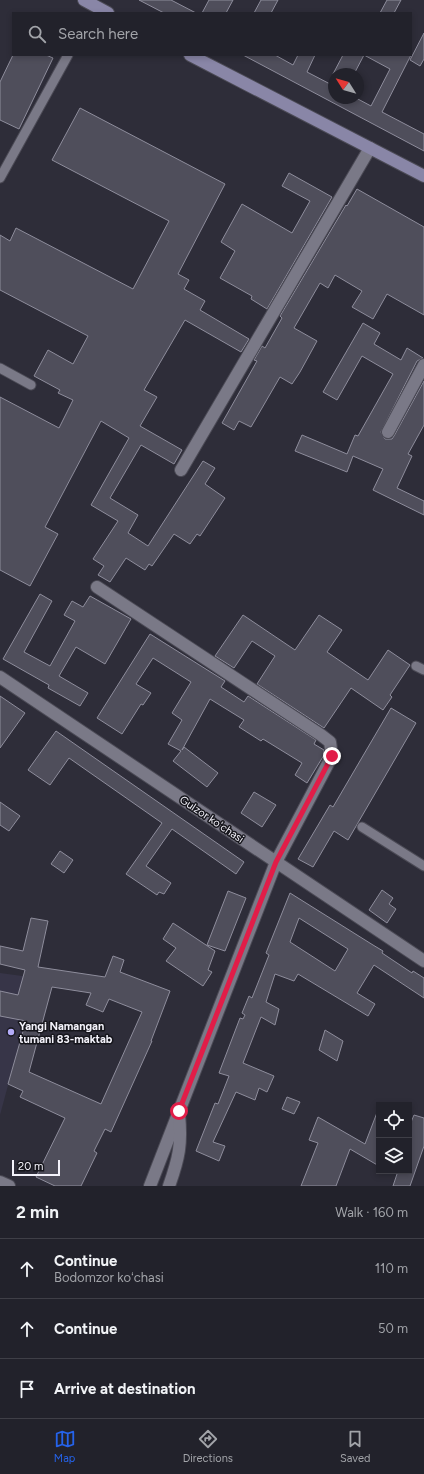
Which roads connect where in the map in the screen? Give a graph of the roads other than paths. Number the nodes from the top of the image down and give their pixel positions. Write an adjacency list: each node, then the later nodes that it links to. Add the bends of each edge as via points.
1 (84, 0): 2 (main road)
2 (93, 10): 3 (main road)
3 (103, 12)
4 (67, 56): 8 (lane)
5 (192, 56): 6 (main road)
6 (370, 148): 7 (main road); 13 (street)
7 (424, 176)
8 (0, 178)
9 (424, 365): 12 (street)
10 (0, 368): 11 (lane)
11 (31, 385)
12 (388, 432)
13 (181, 470)
14 (96, 587): 17 (street, via 330,742 332,756)
15 (0, 677): 17 (street, Gulzor koʻchasi)
16 (362, 828): 18 (lane)
17 (276, 862): 19 (street, Gulzor koʻchasi); 20 (street)
18 (424, 866)
19 (424, 961)
20 (179, 1111): 23 (street); 24 (street, via 180,1152)
21 (0, 1182): 22 (street)
22 (9, 1186)
23 (150, 1186)
24 (169, 1186)

